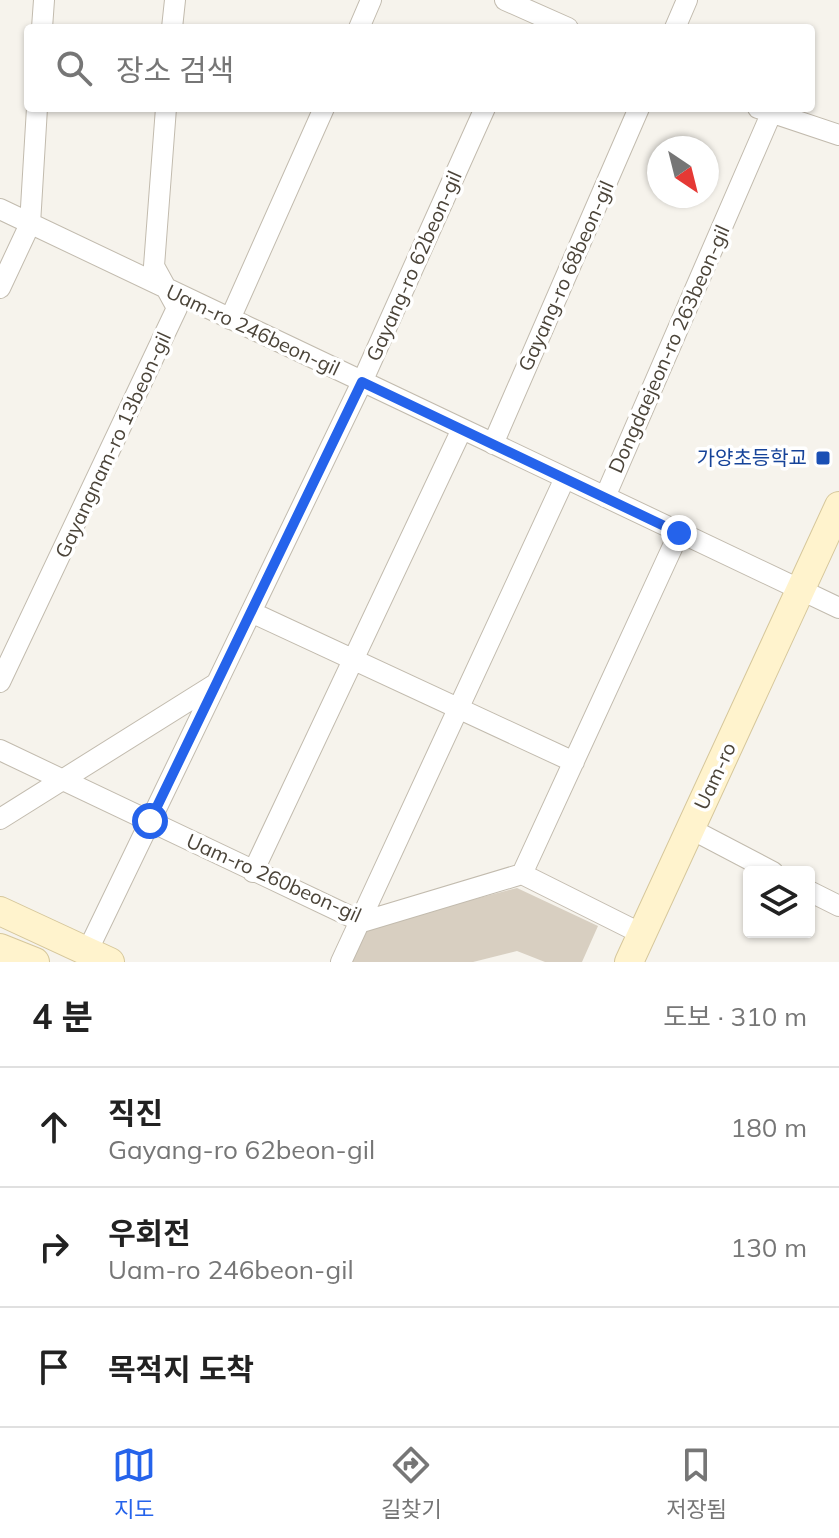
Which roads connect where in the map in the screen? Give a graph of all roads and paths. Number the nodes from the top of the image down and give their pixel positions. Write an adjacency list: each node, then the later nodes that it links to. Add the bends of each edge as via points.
1 (44, 0): 7 (street)
2 (175, 0): 8 (street)
3 (371, 0): 9 (street)
4 (505, 0): 6 (street)
5 (687, 0): 11 (street)
6 (528, 13): 10 (street)
7 (42, 24)
8 (172, 24)
9 (361, 24)
10 (557, 24)
11 (677, 24)
12 (37, 112): 21 (street)
13 (166, 112): 23 (street, Gayangnam-ro 13beon-gil, via 154,266)
14 (322, 112): 24 (street)
15 (483, 112): 25 (street, Gayang-ro 62beon-gil)
16 (637, 112): 27 (street, Gayang-ro 68beon-gil)
17 (765, 112): 29 (street, Dongdaejeon-ro 263beon-gil)
18 (768, 112): 19 (street)
19 (839, 135)
20 (0, 209): 21 (street, Uam-ro 246beon-gil)
21 (30, 224): 22 (street); 23 (street, Uam-ro 246beon-gil)
22 (0, 288)
23 (169, 289): 24 (street, Uam-ro 246beon-gil); 36 (street, Gayangnam-ro 13beon-gil, via 177,308)
24 (230, 319): 25 (street, Uam-ro 246beon-gil)
25 (362, 382): 26 (street, Uam-ro 246beon-gil); 34 (street, Gayang-ro 62beon-gil)
26 (462, 429): 27 (street, Uam-ro 246beon-gil); 35 (street)
27 (493, 444): 28 (street, Uam-ro 246beon-gil)
28 (565, 478): 29 (street, Uam-ro 246beon-gil); 38 (street)
29 (605, 497): 31 (street, Uam-ro 246beon-gil)
30 (839, 506): 32 (main road, Uam-ro)
31 (679, 533): 32 (street, Uam-ro 246beon-gil); 40 (street)
32 (800, 590): 33 (street); 44 (main road, Uam-ro)
33 (839, 608)
34 (251, 612): 35 (street); 37 (street, Gayang-ro 62beon-gil)
35 (352, 661): 38 (street); 46 (street)
36 (0, 682)
37 (217, 683): 41 (street); 43 (street, Gayang-ro 62beon-gil)
38 (460, 708): 40 (street); 51 (street)
39 (0, 750): 41 (street, Uam-ro 260beon-gil)
40 (574, 762): 47 (street)
41 (63, 780): 42 (street); 43 (street, Uam-ro 260beon-gil)
42 (0, 819)
43 (150, 821): 46 (street, Uam-ro 260beon-gil); 54 (street, Gayang-ro 62beon-gil)
44 (691, 829): 45 (street); 52 (main road, Uam-ro)
45 (762, 866)
46 (253, 872): 51 (street, Uam-ro 260beon-gil)
47 (522, 874): 51 (street, Uam-ro 260beon-gil); 52 (street)
48 (815, 894): 49 (street)
49 (839, 906)
50 (0, 911): 54 (main road)
51 (362, 922): 56 (street)
52 (642, 934): 57 (main road, Uam-ro)
53 (0, 948): 55 (main road)
54 (99, 957)
55 (35, 962)
56 (341, 962)
57 (629, 962)

